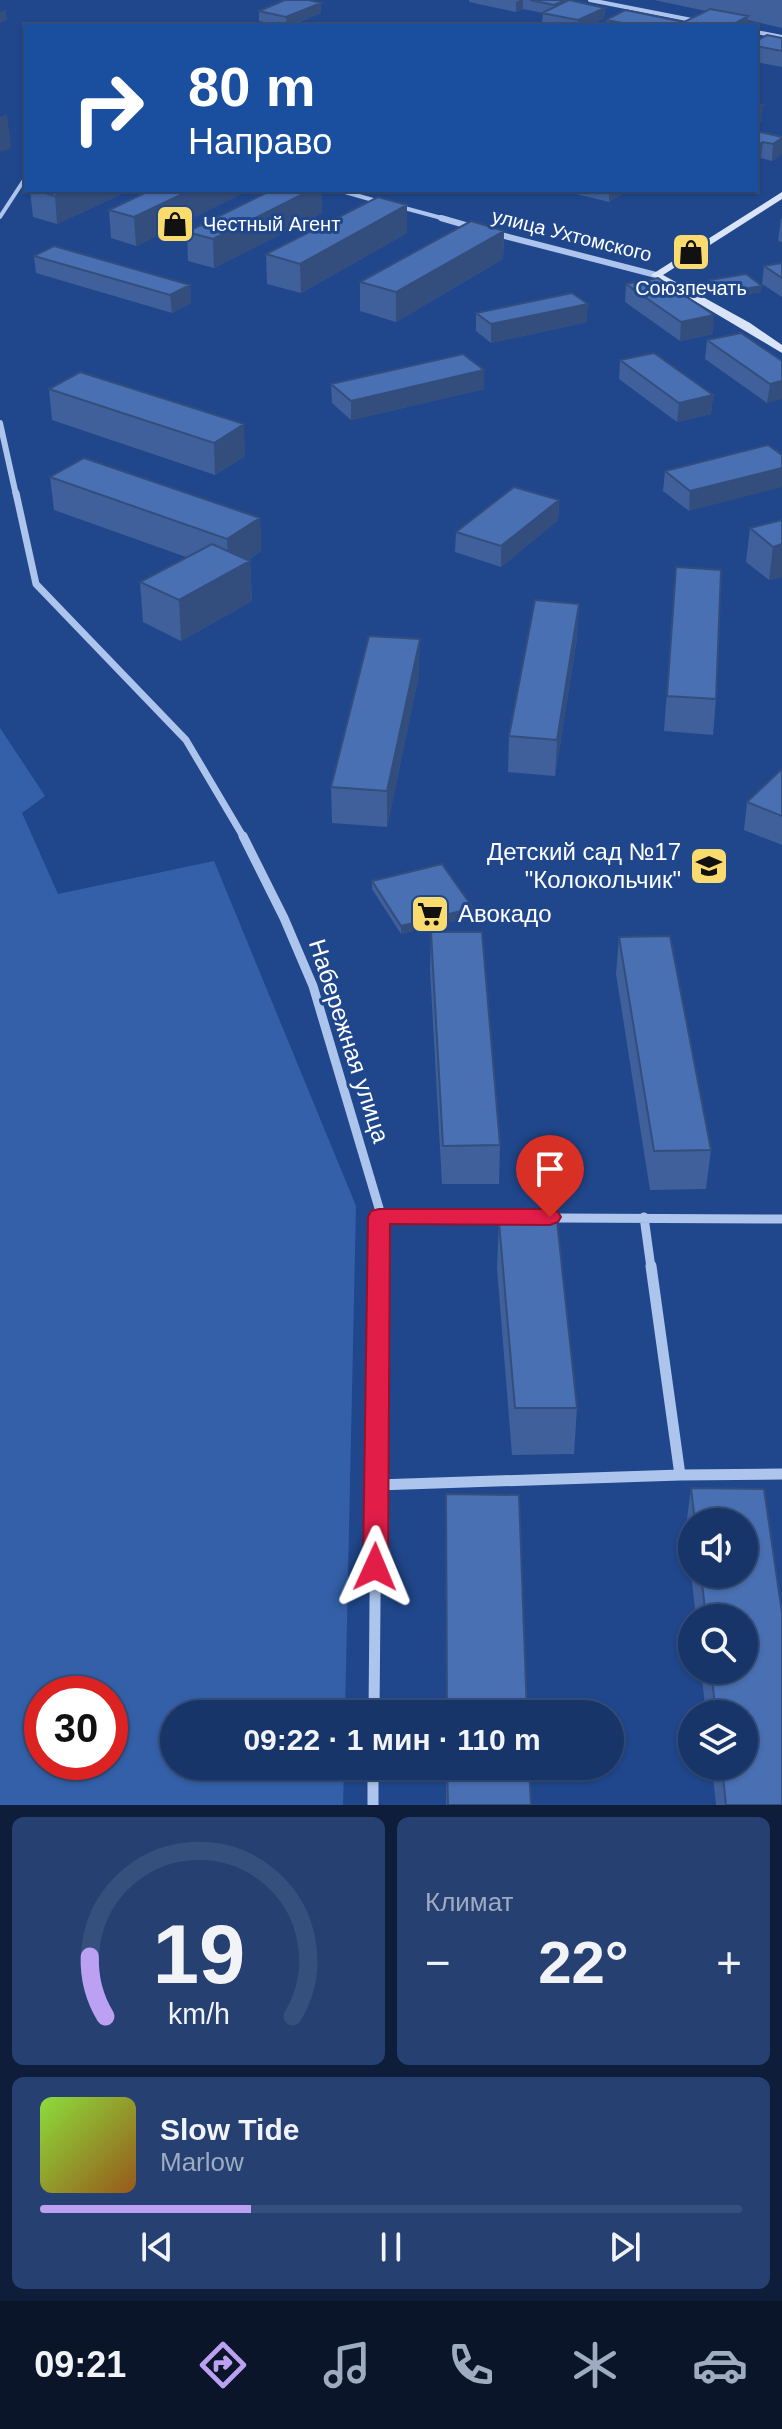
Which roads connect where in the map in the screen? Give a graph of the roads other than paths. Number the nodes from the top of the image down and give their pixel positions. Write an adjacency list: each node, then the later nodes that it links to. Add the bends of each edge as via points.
1 (590, 0): 2 (street)
2 (710, 23)
3 (758, 32): 4 (street)
4 (782, 37)
5 (24, 180): 8 (street)
6 (345, 192): 9 (street, улица Ухтомского)
7 (782, 195): 9 (street)
8 (0, 217)
9 (656, 275): 10 (street, улица Ухтомского)
10 (782, 350)
11 (0, 423): 12 (street, Набережная улица, via 36,584 186,740 284,918 313,986)
12 (379, 1217): 13 (street); 17 (street, Набережная улица)
13 (644, 1217): 14 (street); 16 (street)
14 (782, 1219)
15 (782, 1474): 16 (street)
16 (680, 1475): 17 (street)
17 (377, 1485): 18 (street, Набережная улица)
18 (374, 1700)
19 (373, 1780): 20 (street)
20 (373, 1805)

